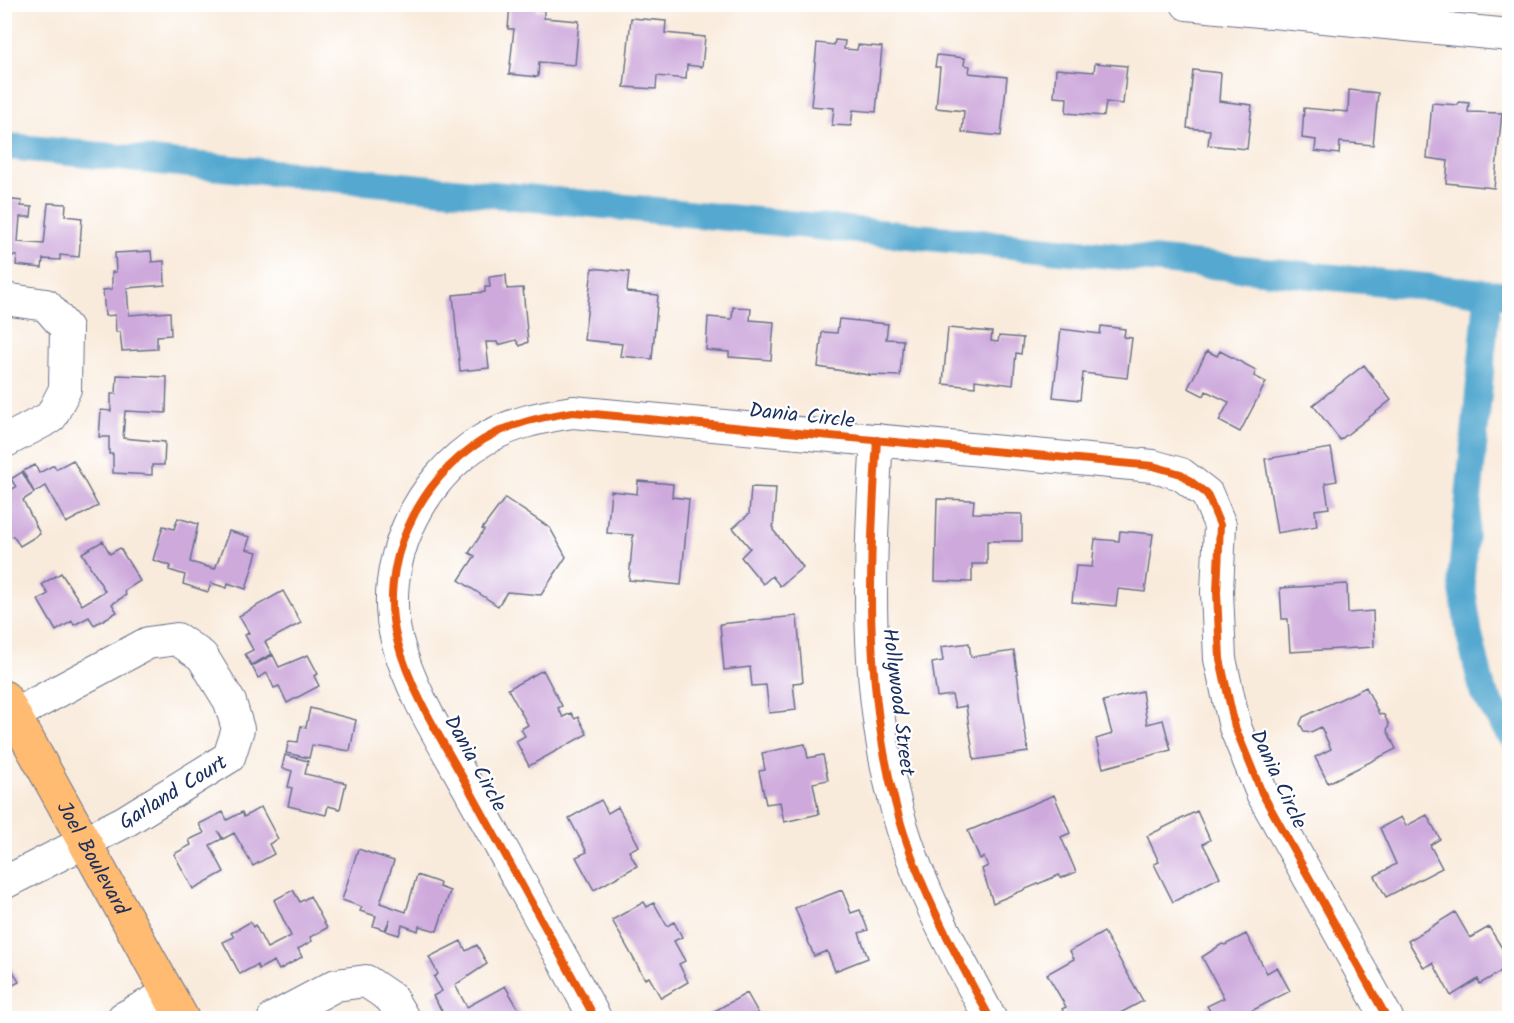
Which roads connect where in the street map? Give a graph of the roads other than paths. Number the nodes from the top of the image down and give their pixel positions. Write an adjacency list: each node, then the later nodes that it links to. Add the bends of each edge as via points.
1 (1187, 4): 2 (street)
2 (1509, 36)
3 (4, 300): 5 (street, via 46,305 66,328 65,389 51,417)
4 (877, 440): 13 (street, Dania Circle, via 608,414 573,412 538,417 499,432 459,458 438,478 414,515 398,554 393,582 396,639 406,669); 14 (street, Hollywood Street, via 870,577 880,728 895,803 917,865 956,957); 15 (street, Dania Circle, via 1153,466 1181,474 1207,494 1220,525 1217,621 1222,670 1235,728 1262,793)
5 (4, 442)
6 (9, 706): 7 (main road, Joel Boulevard); 7 (street, Garland Court, via 148,643 177,639 202,656 230,702 238,729 229,757)
7 (84, 842): 8 (street, Garland Court); 9 (main road, Joel Boulevard)
8 (9, 871)
9 (175, 1006): 10 (street)
10 (123, 1018)
11 (274, 1018): 12 (street, via 336,985 366,981 391,998)
12 (403, 1018)
13 (595, 1018)
14 (990, 1018)
15 (1387, 1018)

